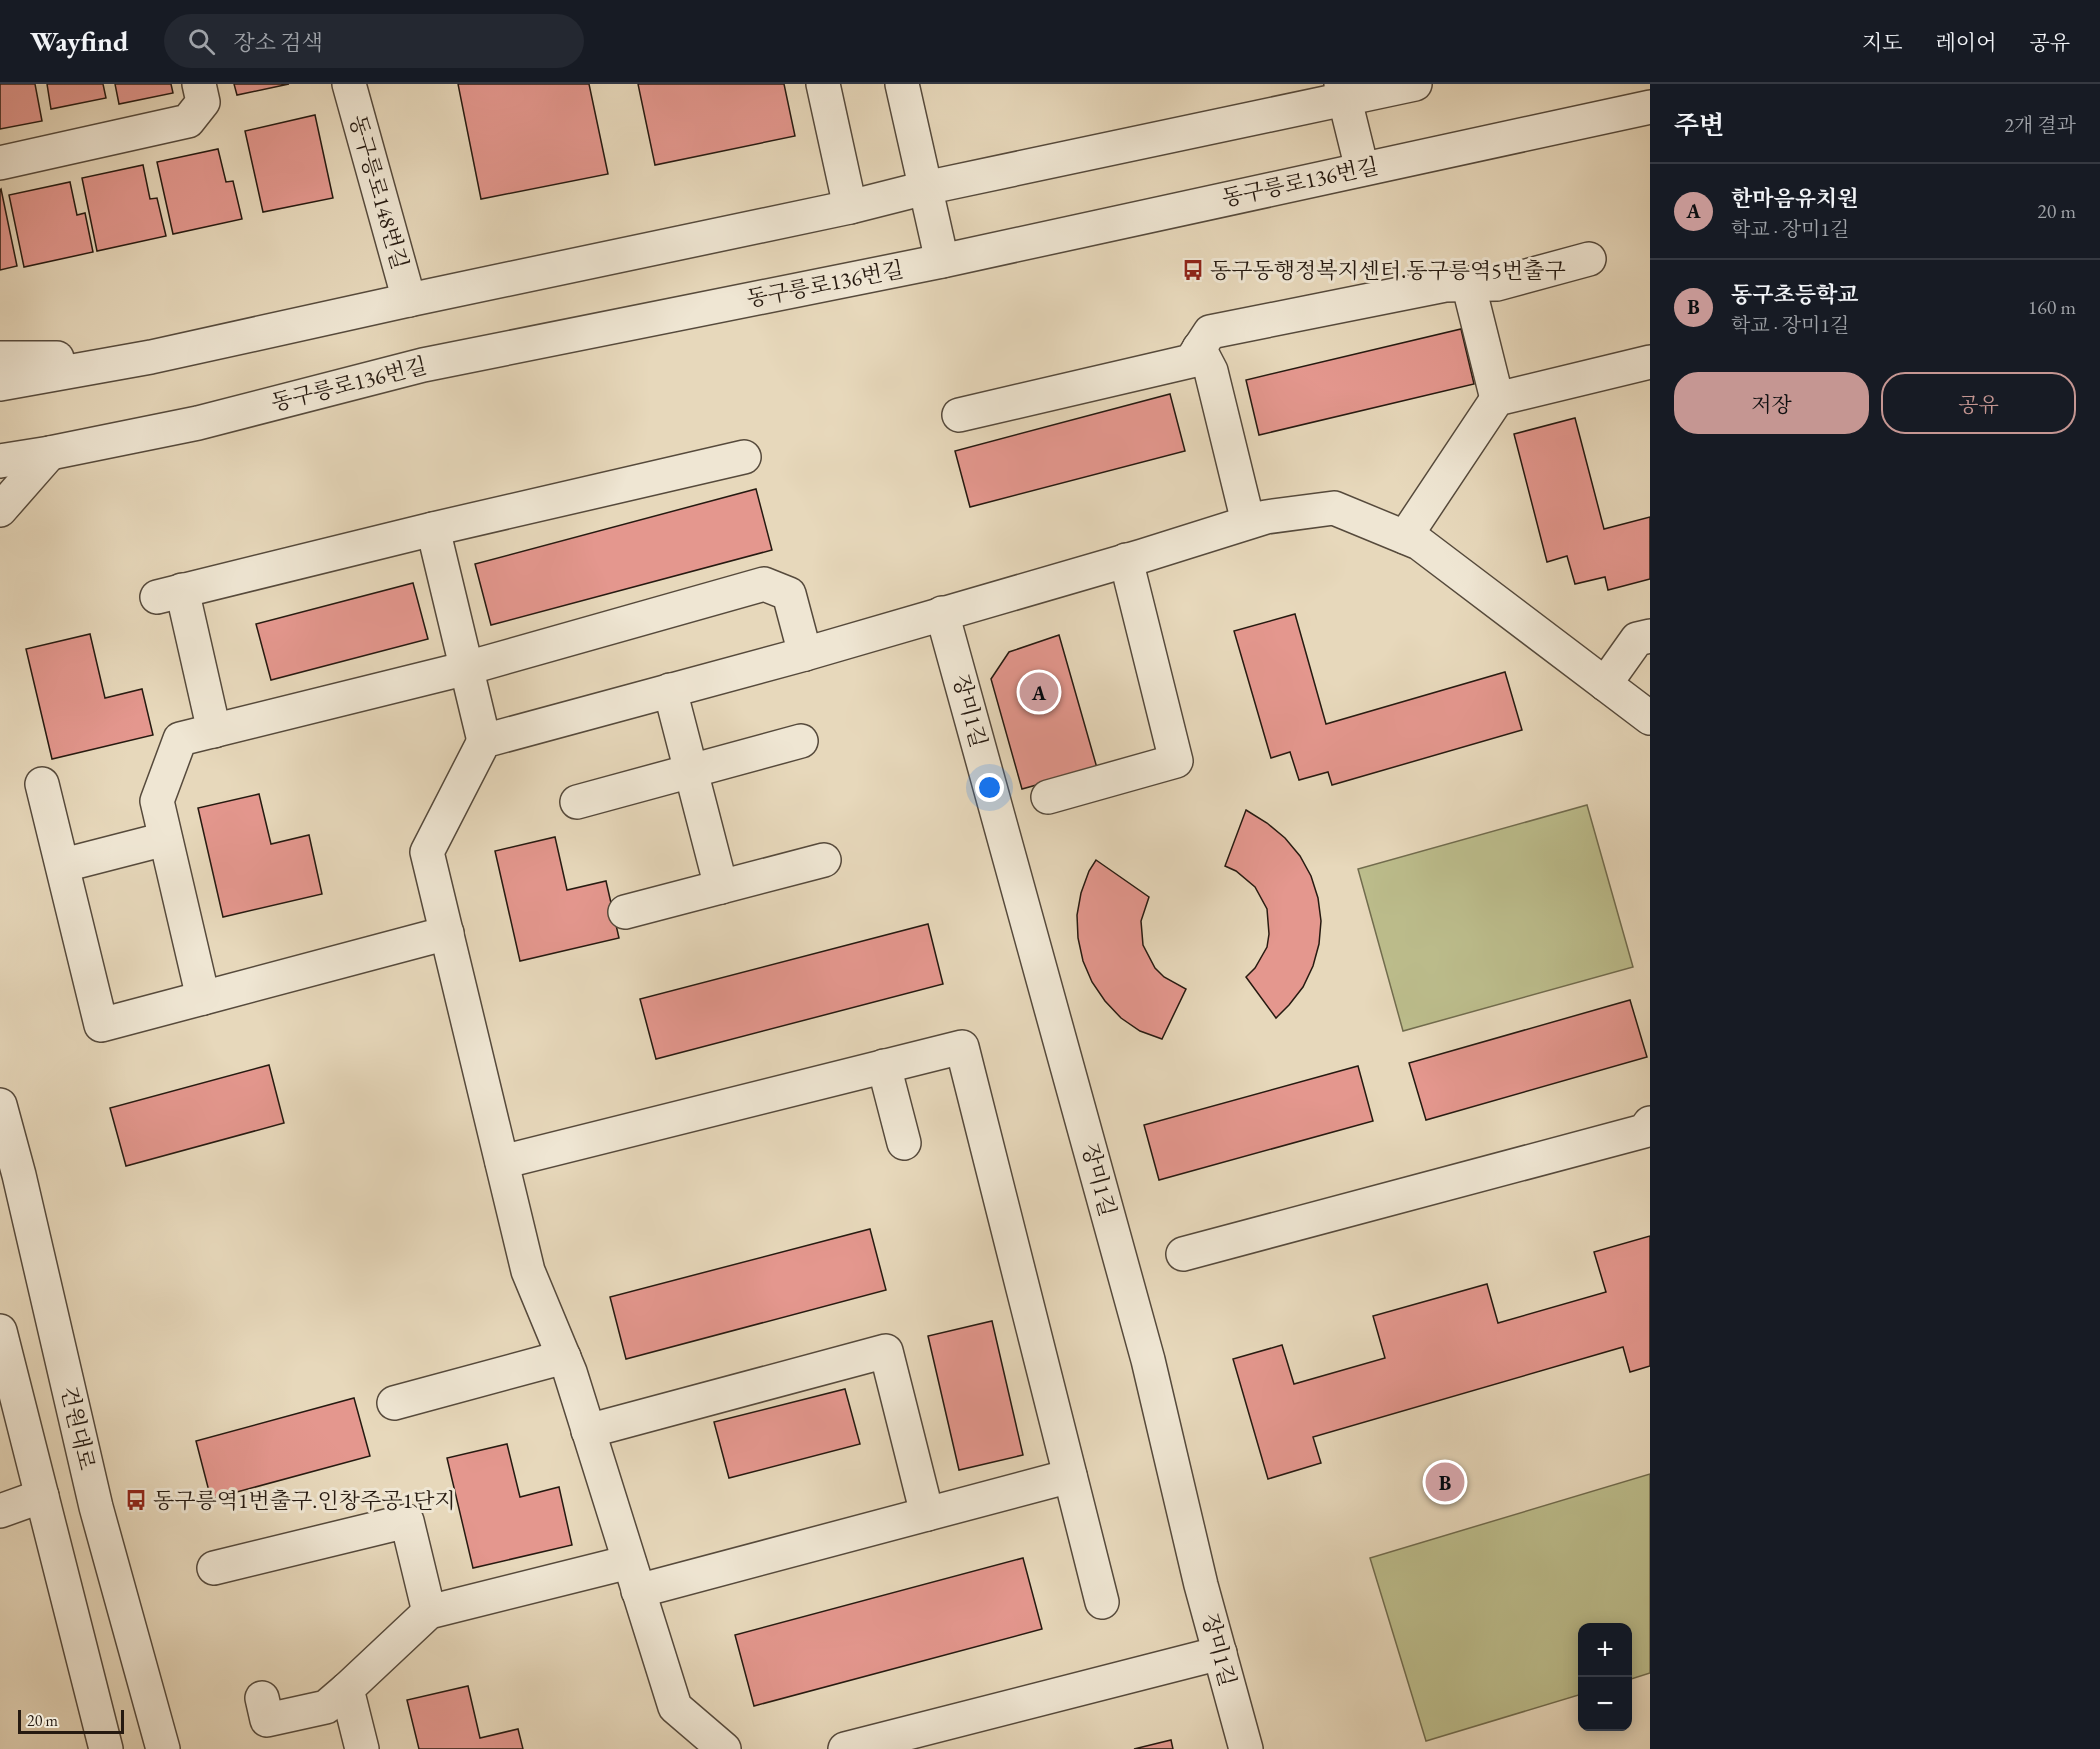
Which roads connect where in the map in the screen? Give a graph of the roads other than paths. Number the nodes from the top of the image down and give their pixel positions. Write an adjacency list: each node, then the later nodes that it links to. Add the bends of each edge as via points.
1 (200, 84): 8 (street, via 203,102 188,121)
2 (349, 84): 15 (street, 동구릉로148번길)
3 (823, 84): 11 (street)
4 (902, 84): 10 (street)
5 (1415, 84): 6 (street)
6 (1342, 91): 9 (street); 10 (street)
7 (1650, 107): 9 (street, 동구릉로136번길)
8 (0, 163)
9 (1362, 169): 13 (street, 동구릉로136번길)
10 (925, 188): 11 (street); 13 (street)
11 (850, 207): 15 (street)
12 (1589, 259): 14 (street, via 1497,284)
13 (942, 261): 23 (street, 동구릉로136번길, via 423,365 198,423)
14 (1468, 283): 16 (street, via 1210,332); 21 (street)
15 (409, 300): 17 (street)
16 (1199, 348): 22 (street, via 1191,361); 27 (street, via 1211,371)
17 (151, 357): 18 (street); 20 (street)
18 (0, 358)
19 (1650, 362): 21 (street)
20 (0, 384)
21 (1497, 399): 29 (street)
22 (959, 415)
23 (50, 453): 25 (street, 동구릉로136번길); 26 (street)
24 (744, 457): 28 (street)
25 (0, 461)
26 (0, 510)
27 (1248, 522): 29 (street, via 1334,508); 30 (street)
28 (433, 529): 34 (street); 38 (street, via 170,593)
29 (1405, 537): 35 (street, via 1419,543)
30 (1126, 560): 31 (street); 43 (street, via 1176,761)
31 (942, 613): 33 (street); 70 (street, 장미1길, via 1148,1360)
32 (1650, 636): 35 (street, via 1637,639)
33 (805, 654): 34 (street, via 789,594 764,584); 36 (street)
34 (467, 668): 38 (street); 39 (street)
35 (1605, 684): 37 (street)
36 (670, 690): 39 (street); 41 (street)
37 (1650, 718)
38 (214, 730): 45 (street, via 180,739 157,801)
39 (484, 741): 50 (street, via 427,852)
40 (801, 741): 41 (street)
41 (691, 771): 44 (street); 48 (street)
42 (42, 784): 47 (street)
43 (1048, 798)
44 (577, 802)
45 (165, 838): 47 (street); 51 (street)
46 (824, 860): 48 (street)
47 (64, 865): 51 (street, via 101,1025)
48 (721, 887): 49 (street)
49 (625, 912)
50 (447, 933): 51 (street); 56 (street)
51 (203, 998)
52 (884, 1066): 55 (street); 56 (street); 62 (street, via 962,1047)
53 (0, 1105): 74 (street, 건원대로, via 96,1507)
54 (1650, 1123): 57 (street, via 1644,1131)
55 (904, 1143)
56 (502, 1162): 59 (street, via 528,1271)
57 (1184, 1254)
58 (0, 1331): 63 (street)
59 (564, 1358): 60 (street); 61 (street)
60 (394, 1403)
61 (588, 1431): 65 (street, via 886,1351); 67 (street)
62 (1070, 1476): 65 (street); 68 (street)
63 (42, 1496): 64 (street); 73 (street)
64 (0, 1511)
65 (927, 1514): 67 (street)
66 (214, 1568): 69 (street, via 407,1521)
67 (634, 1576): 69 (street); 76 (street, via 675,1707)
68 (1102, 1602)
69 (429, 1612): 71 (street)
70 (1220, 1653): 77 (street); 78 (street, 장미1길)
71 (347, 1689): 72 (street, via 326,1707 267,1720); 75 (street)
72 (262, 1698)
73 (106, 1749)
74 (163, 1749)
75 (362, 1749)
76 (724, 1749)
77 (845, 1749)
78 (1246, 1749)

